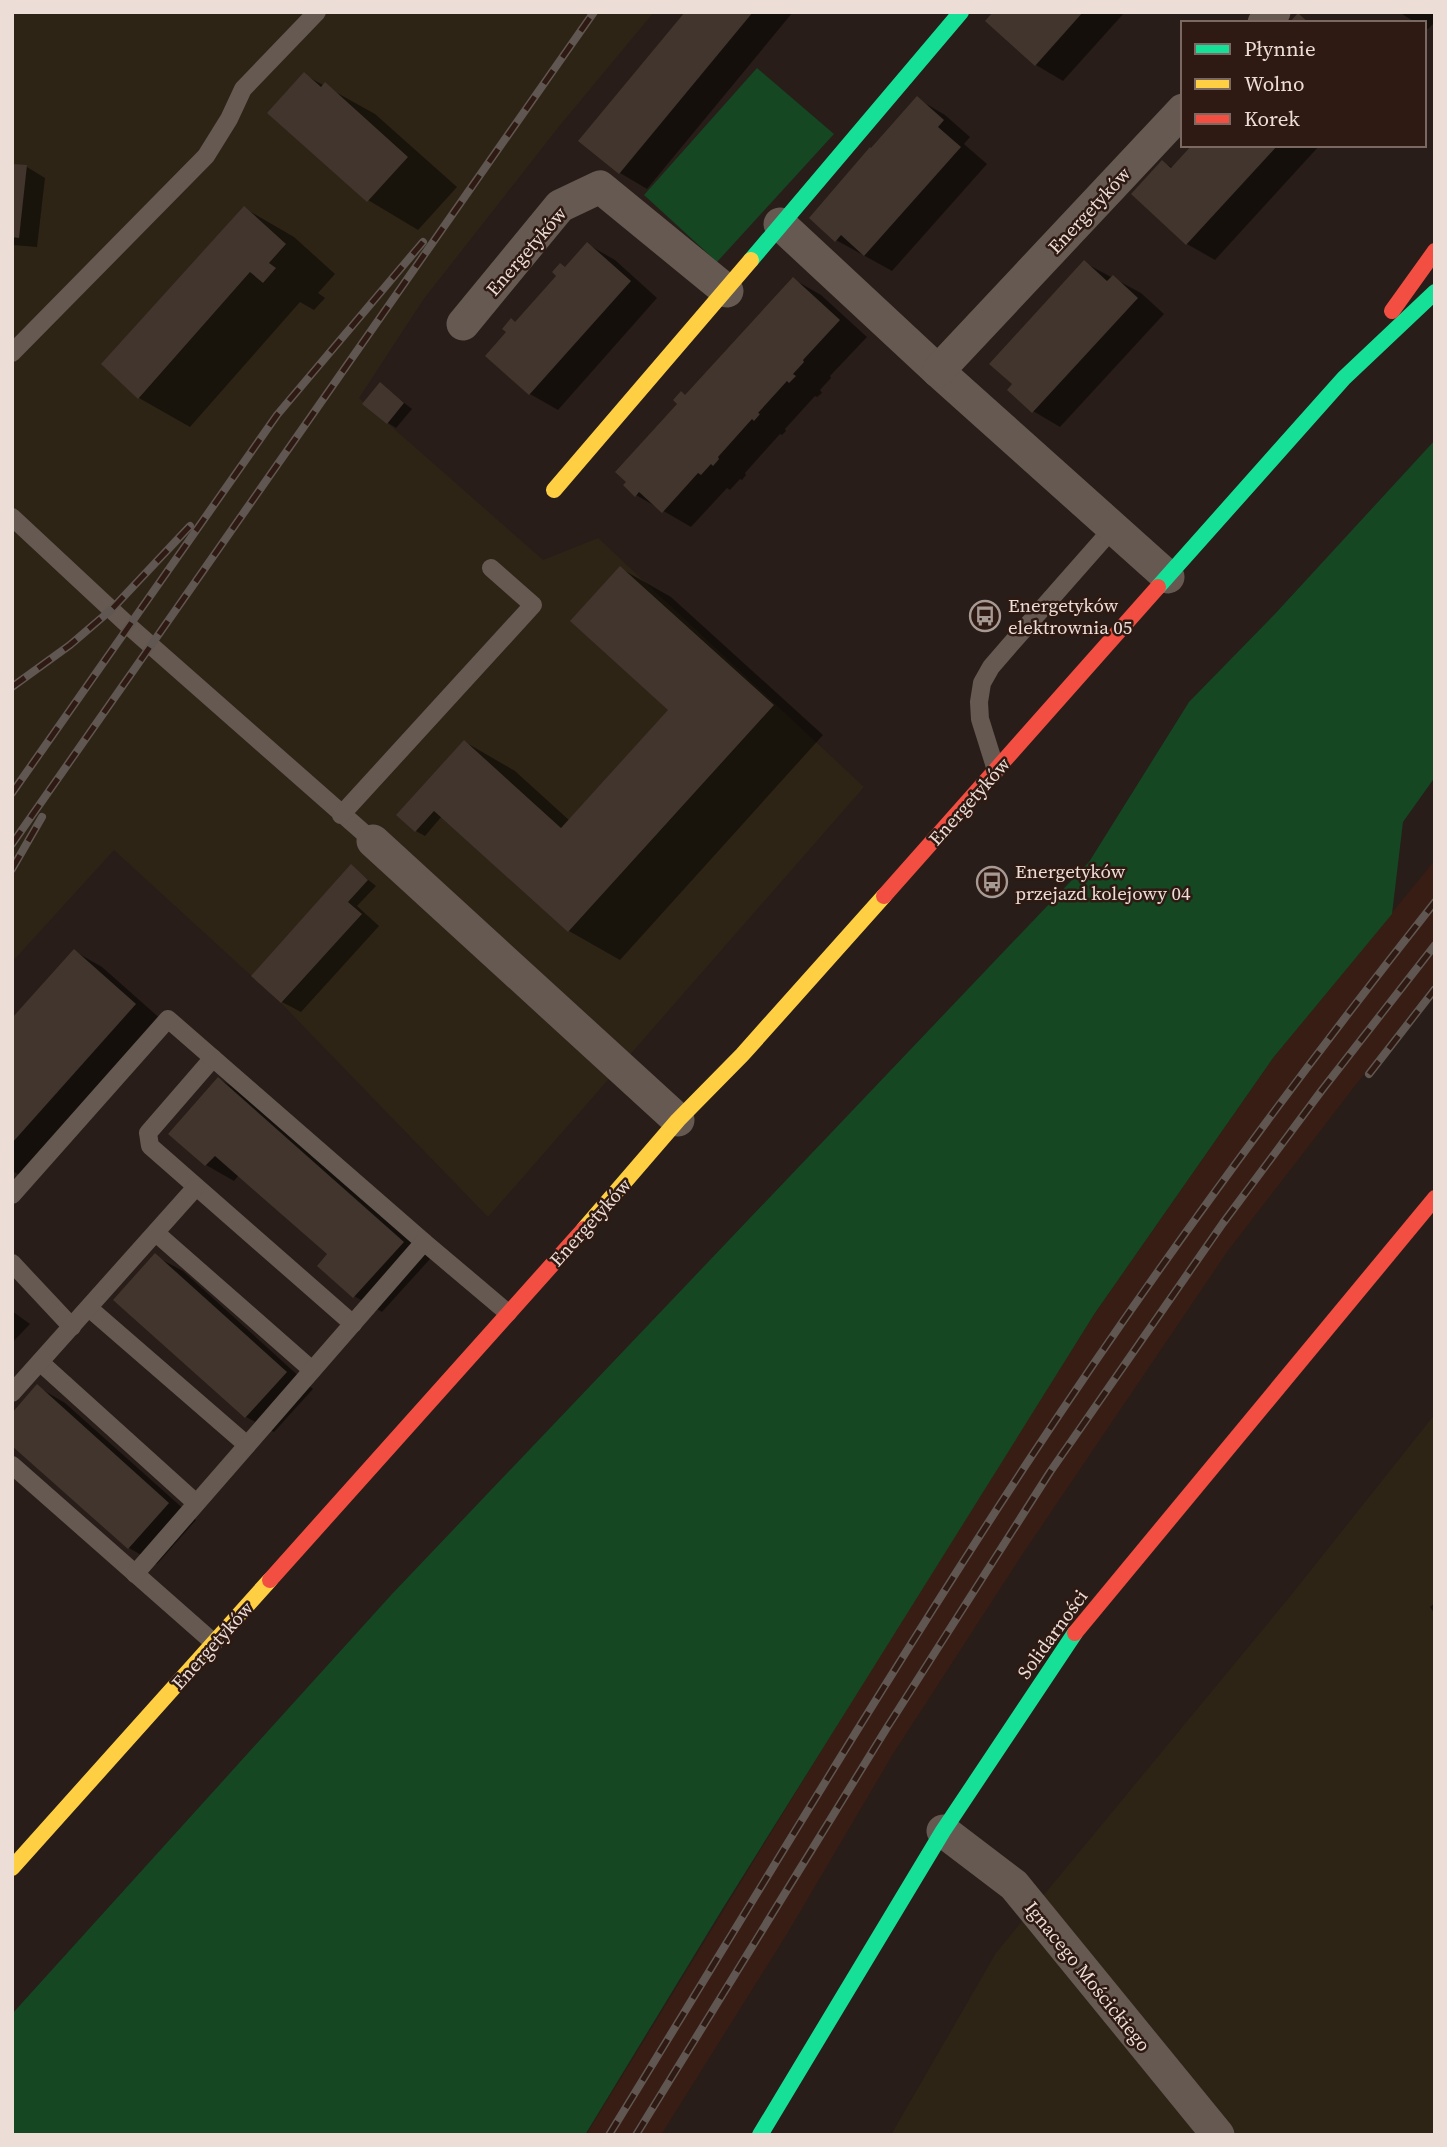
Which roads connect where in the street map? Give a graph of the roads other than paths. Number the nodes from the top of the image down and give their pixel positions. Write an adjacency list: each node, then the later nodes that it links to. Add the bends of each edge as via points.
1 (317, 12): 9 (lane, via 243,89 206,156)
2 (961, 12): 4 (main road)
3 (1181, 112): 10 (street, Energetyków)
4 (780, 224): 6 (main road); 10 (street)
5 (1435, 251): 11 (main road, Energetyków)
6 (727, 291): 8 (street, Energetyków, via 600,187 560,206); 12 (main road)
7 (1435, 292): 11 (main road, Energetyków)
8 (463, 324)
9 (12, 353)
10 (938, 371): 14 (street)
11 (1344, 378): 16 (main road, Energetyków)
12 (554, 491)
13 (12, 517): 18 (lane)
14 (1114, 527): 16 (street); 17 (lane, via 982,683 981,719)
15 (491, 568): 18 (lane, via 533,605 510,638 471,672)
16 (1168, 577): 17 (main road, Energetyków)
17 (996, 770): 21 (main road, Energetyków, via 742,1055)
18 (341, 815): 19 (lane)
19 (373, 841): 21 (street)
20 (214, 1058): 22 (lane, via 148,1133 150,1146); 23 (lane, via 168,1018); 26 (lane)
21 (678, 1120): 29 (main road, Energetyków)
22 (197, 1187): 25 (lane); 30 (lane)
23 (12, 1195)
24 (1435, 1198): 40 (main road, Solidarności, via 1067,1643)
25 (156, 1233): 28 (lane); 33 (lane)
26 (424, 1242): 29 (lane); 30 (lane)
27 (12, 1263): 31 (lane)
28 (89, 1308): 31 (lane); 35 (lane)
29 (508, 1313): 39 (main road, Energetyków)
30 (353, 1324): 33 (lane)
31 (72, 1327): 32 (lane)
32 (41, 1363): 34 (lane); 37 (lane)
33 (312, 1370): 35 (lane)
34 (12, 1393)
35 (247, 1446): 37 (lane)
36 (12, 1465): 38 (lane)
37 (196, 1503): 38 (lane)
38 (135, 1574): 39 (lane)
39 (214, 1643): 41 (main road, Energetyków)
40 (943, 1831): 42 (main road, Solidarności); 43 (street, Ignacego Mościckiego, via 1014,1885)
41 (12, 1868)
42 (760, 2135)
43 (1218, 2135)

